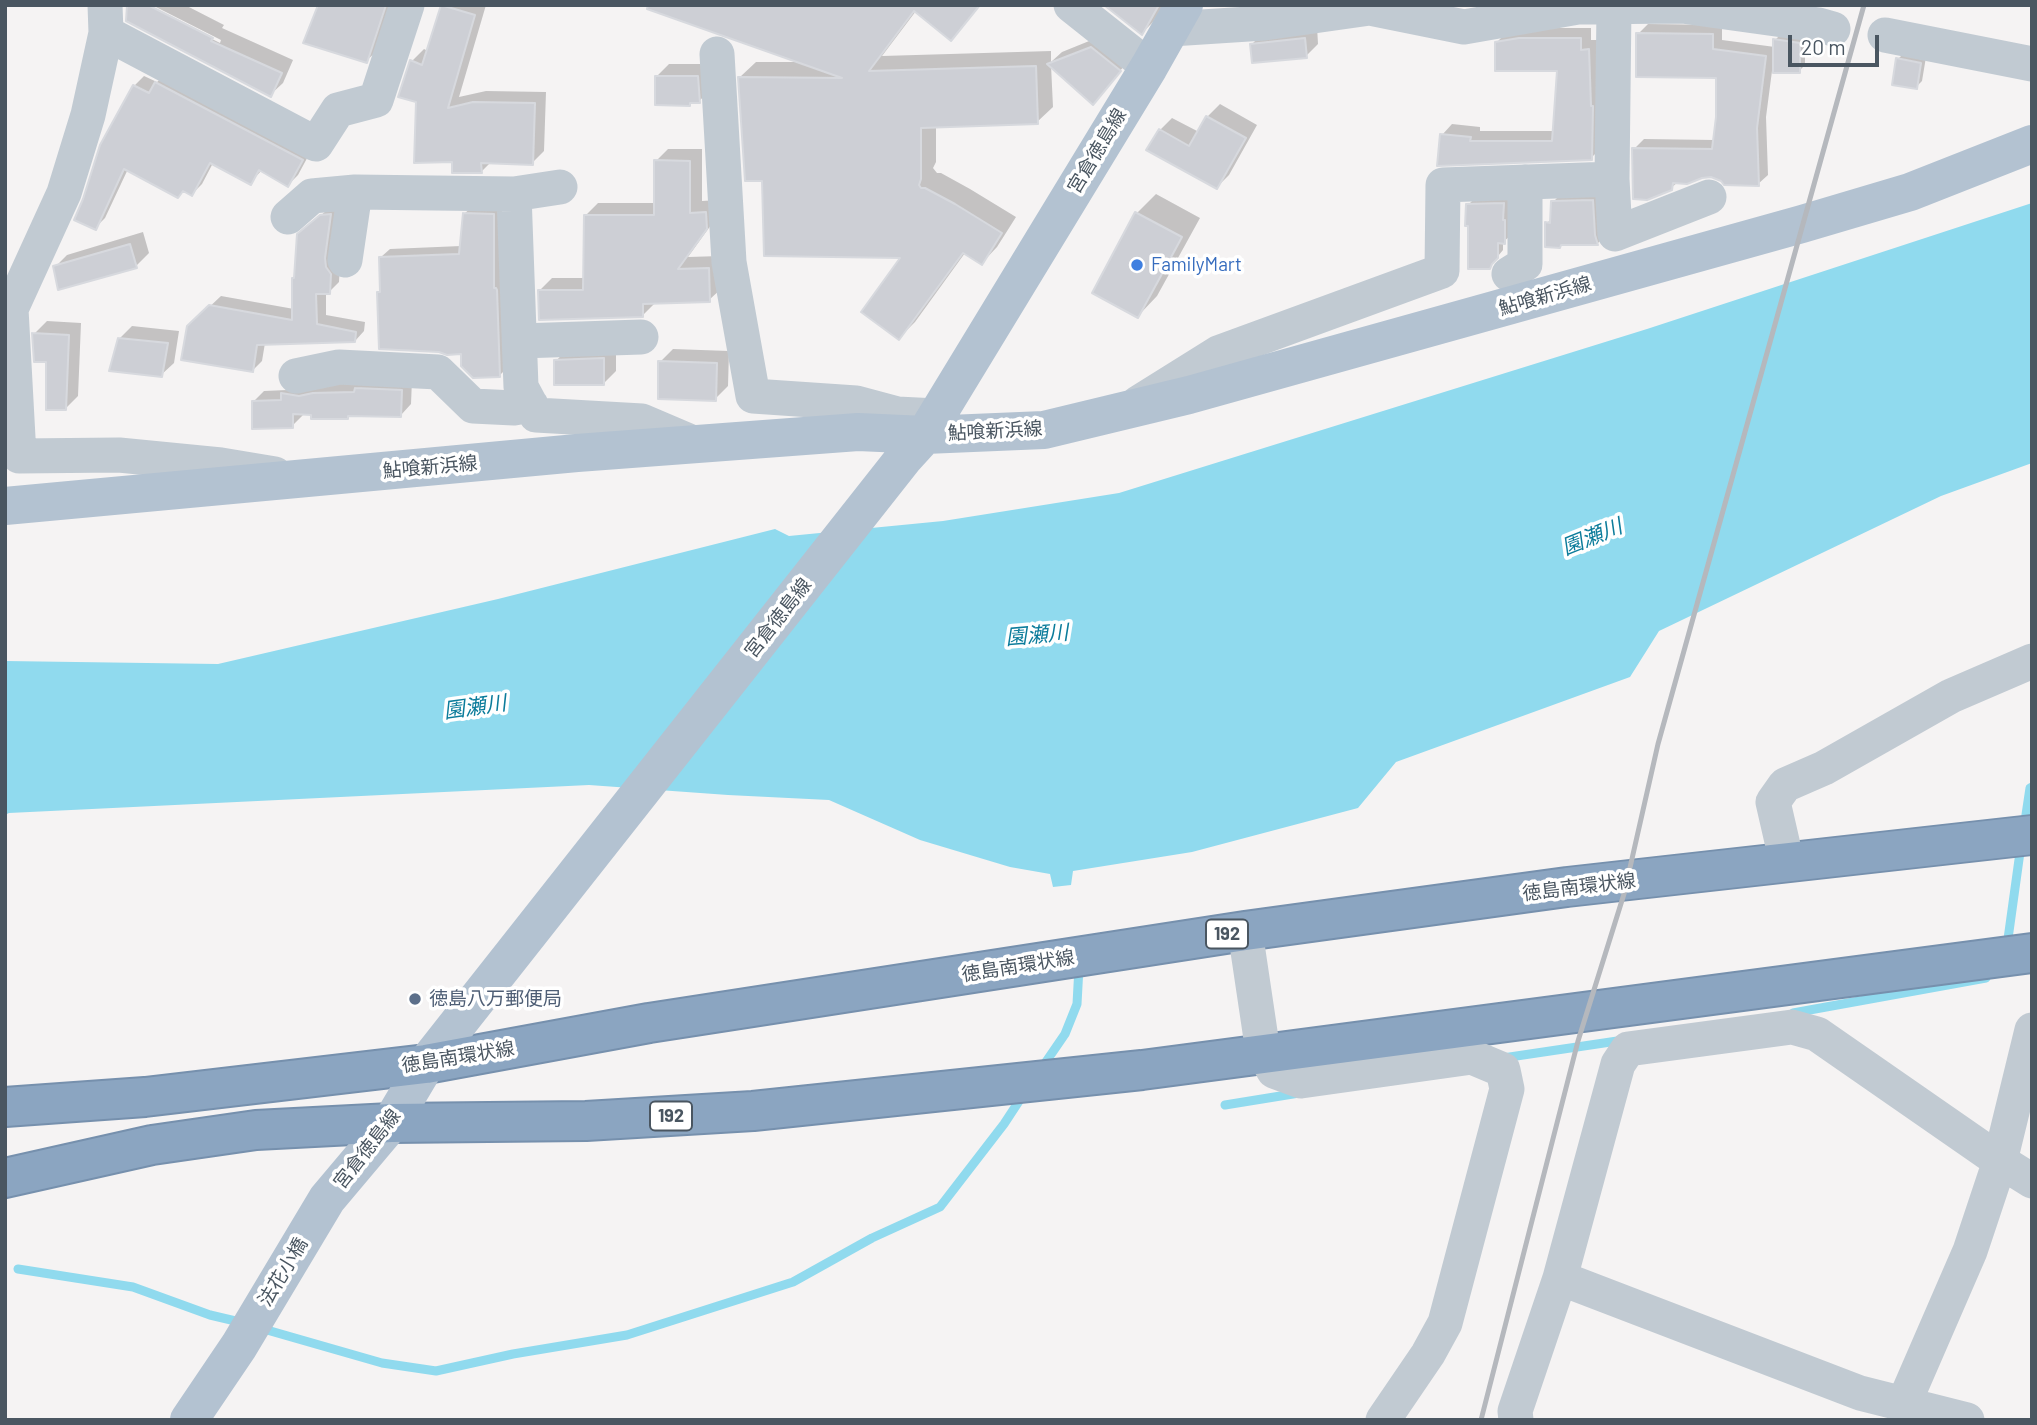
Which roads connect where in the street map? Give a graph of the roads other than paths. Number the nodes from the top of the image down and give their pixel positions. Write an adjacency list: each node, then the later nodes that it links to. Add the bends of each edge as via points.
1 (407, 5): 5 (street, via 376,100 338,110 316,144)
2 (1071, 5): 10 (street)
3 (1606, 7): 4 (street, via 1578,7 1464,27 1370,8 1264,23); 6 (street, via 1682,6); 12 (street)
4 (1177, 17): 10 (main road, 宮倉徳島線)
5 (106, 19): 28 (street, via 88,115 64,193 11,309 19,456 119,455)
6 (1833, 29)
7 (1885, 35): 9 (street)
8 (717, 54): 26 (street, via 729,262 753,397 856,403 897,414)
9 (2032, 64)
10 (1149, 67): 26 (main road, 宮倉徳島線)
11 (2032, 144): 25 (main road, 鮎喰新浜線, via 1910,192)
12 (1612, 179): 13 (street); 17 (street, via 1615,234)
13 (1525, 182): 20 (street, via 1525,264); 25 (street, via 1443,185 1442,271 1218,353)
14 (560, 187): 16 (street)
15 (355, 192): 16 (street); 18 (street, via 312,196); 19 (street)
16 (514, 194): 22 (street)
17 (1709, 197)
18 (288, 217)
19 (345, 260)
20 (1509, 274)
21 (641, 337): 22 (street)
22 (520, 341): 24 (street, via 521,387)
23 (296, 376): 24 (street, via 340,367 438,372 473,406)
24 (531, 405): 27 (street, via 536,415 642,421)
25 (1127, 410): 26 (main road, 鮎喰新浜線, via 1044,430)
26 (922, 436): 27 (main road, 鮎喰新浜線, via 858,432); 37 (main road, 宮倉徳島線)
27 (696, 444): 28 (main road, 鮎喰新浜線)
28 (304, 478): 29 (main road, 鮎喰新浜線)
29 (5, 506)
30 (2032, 661): 32 (street, via 1951,696 1785,785 1773,802)
31 (2032, 835): 32 (highway, 徳島南環状線 / 192)
32 (1787, 863): 33 (highway, 徳島南環状線 / 192, via 1567,887)
33 (1245, 931): 36 (street); 37 (highway, 徳島南環状線 / 192, via 649,1023)
34 (2032, 953): 36 (highway, 192)
35 (2032, 1030): 40 (street)
36 (1263, 1052): 39 (highway, 192, via 1142,1070 753,1111 586,1121); 48 (street, via 1274,1071 1301,1081 1472,1058 1503,1070 1507,1089 1445,1323)
37 (426, 1063): 38 (highway, 徳島南環状線 / 192, via 145,1097); 39 (main road, 宮倉徳島線)
38 (5, 1107)
39 (391, 1123): 41 (highway, 192, via 256,1130 178,1141); 43 (main road, 宮倉徳島線)
40 (2000, 1161): 42 (street); 44 (street, via 1805,1030 1792,1027 1628,1049 1618,1063); 45 (street, via 1970,1251)
41 (5, 1178)
42 (2032, 1181)
43 (327, 1199): 47 (main road, 法花小橋)
44 (1560, 1278): 46 (street); 49 (street, via 1515,1411)
45 (1904, 1403): 46 (street); 50 (street)
46 (1854, 1406)
47 (189, 1420)
48 (1383, 1420)
49 (1516, 1420)
50 (1967, 1420)

